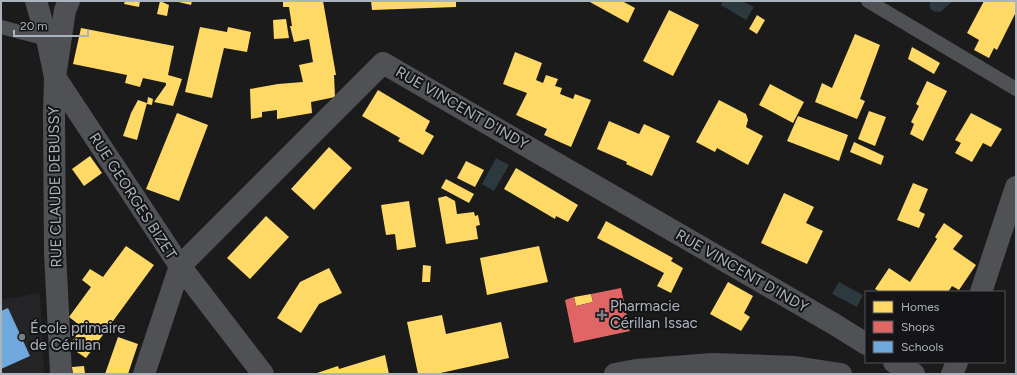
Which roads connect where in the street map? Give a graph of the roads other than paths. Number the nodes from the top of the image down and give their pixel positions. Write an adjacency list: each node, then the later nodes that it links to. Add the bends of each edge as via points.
1 (36, 1): 5 (street, RUE GEORGES BIZET)
2 (69, 1): 6 (street, RUE CLAUDE DEBUSSY)
3 (868, 1): 7 (lane)
4 (1, 27): 5 (lane)
5 (47, 39): 6 (street, RUE GEORGES BIZET)
6 (55, 77): 9 (street, RUE GEORGES BIZET); 14 (street, RUE CLAUDE DEBUSSY, via 55,252)
7 (1016, 89)
8 (1016, 187): 10 (street)
9 (180, 266): 11 (street, RUE VINCENT D'INDY, via 383,63); 15 (street, RUE VINCENT D'INDY); 16 (street, RUE GEORGES BIZET)
10 (981, 291)
11 (865, 343)
12 (896, 363): 19 (street)
13 (957, 363): 20 (street)
14 (61, 374)
15 (144, 374)
16 (264, 374)
17 (614, 374): 18 (main road, via 712,364 795,367)
18 (841, 374)
19 (914, 374)
20 (952, 374)

